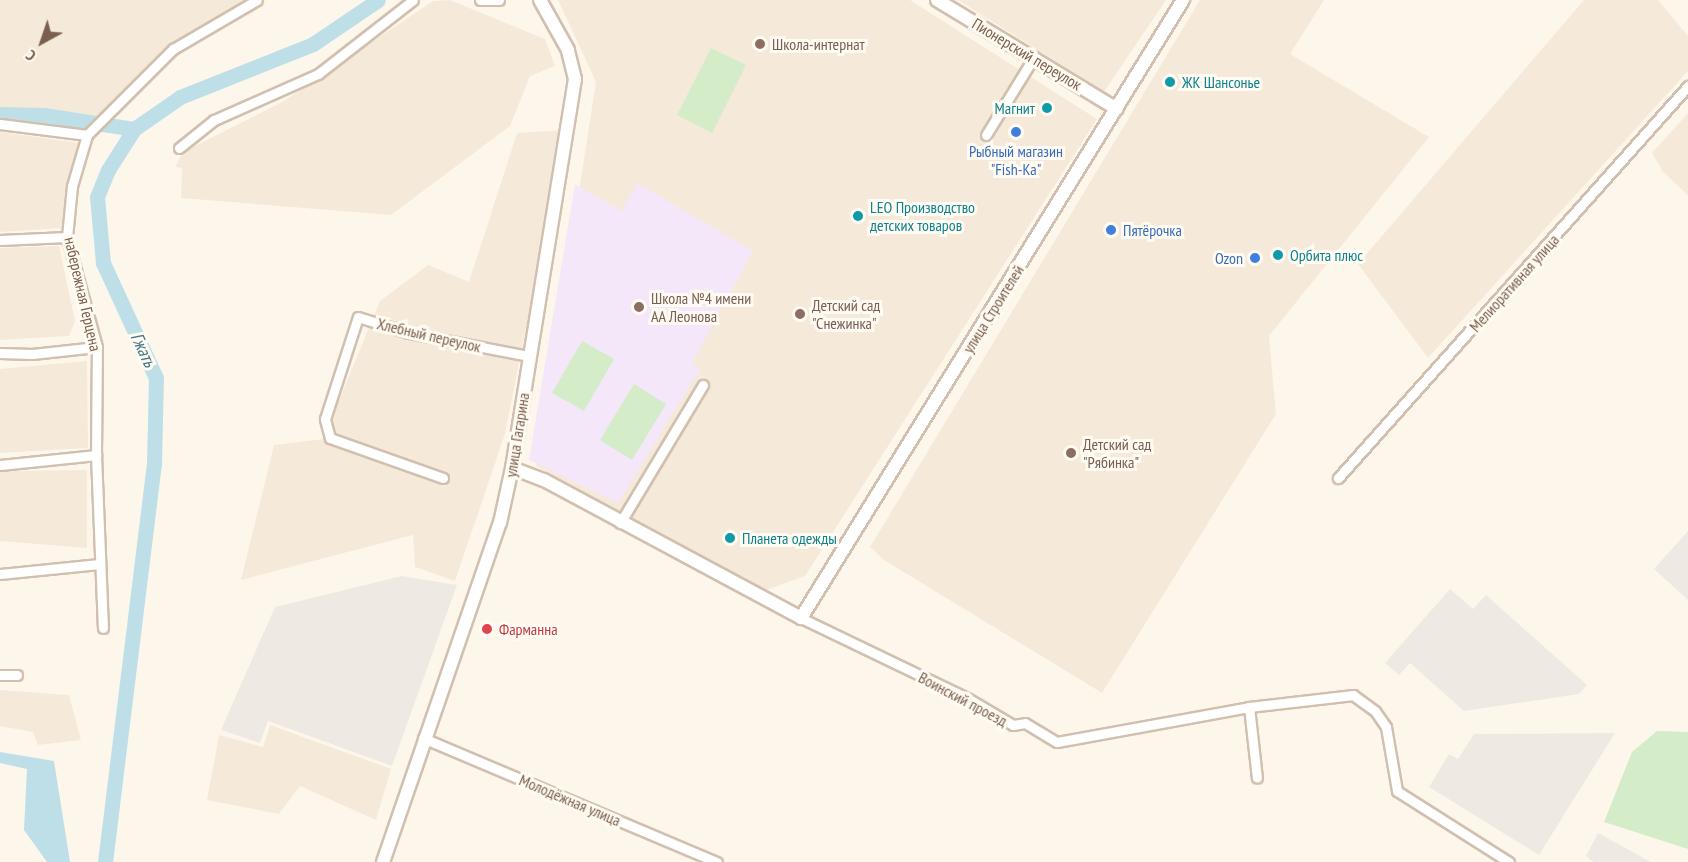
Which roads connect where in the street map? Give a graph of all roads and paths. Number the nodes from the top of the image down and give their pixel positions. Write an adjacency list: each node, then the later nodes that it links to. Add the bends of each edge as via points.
1 (257, 0): 12 (street, набережная Герцена, via 173,49)
2 (413, 0): 14 (street, via 318,75 214,120)
3 (480, 0): 4 (street)
4 (499, 0)
5 (540, 0): 19 (main road, улица Гагарина, via 568,50 575,79)
6 (937, 0): 8 (main road, Пионерский переулок)
7 (1183, 0): 10 (main road, улица Строителей)
8 (1034, 57): 10 (main road, Пионерский переулок); 13 (street)
9 (1688, 86): 25 (street, Мелиоративная улица)
10 (1116, 110): 29 (main road, улица Строителей)
11 (0, 124): 12 (street)
12 (87, 135): 15 (street, набережная Герцена, via 72,186)
13 (986, 135)
14 (179, 148)
15 (67, 237): 16 (street); 17 (street, набережная Герцена)
16 (0, 240)
17 (97, 347): 18 (street); 21 (street, набережная Герцена)
18 (0, 353)
19 (529, 357): 23 (main road, улица Гагарина); 24 (street, Хлебный переулок, via 409,333 358,317 325,419 330,438)
20 (704, 385): 26 (street)
21 (96, 455): 22 (street); 27 (street, набережная Герцена)
22 (0, 465)
23 (512, 468): 26 (main road, Воинский проезд, via 544,480); 34 (main road, улица Гагарина, via 500,523)
24 (443, 478)
25 (1338, 478)
26 (620, 523): 29 (main road, Воинский проезд)
27 (99, 564): 28 (street); 30 (street, набережная Герцена)
28 (0, 574)
29 (801, 618): 33 (street, Воинский проезд, via 967,698 1013,725 1025,723 1057,742)
30 (103, 628)
31 (0, 675): 32 (street)
32 (17, 675)
33 (1249, 707): 35 (street); 38 (street, Воинский проезд, via 1353,695 1375,711 1386,727 1397,790)
34 (423, 738): 36 (main road, улица Гагарина); 37 (street, Молодёжная улица)
35 (1257, 778)
36 (383, 862)
37 (717, 862)
38 (1509, 862)

